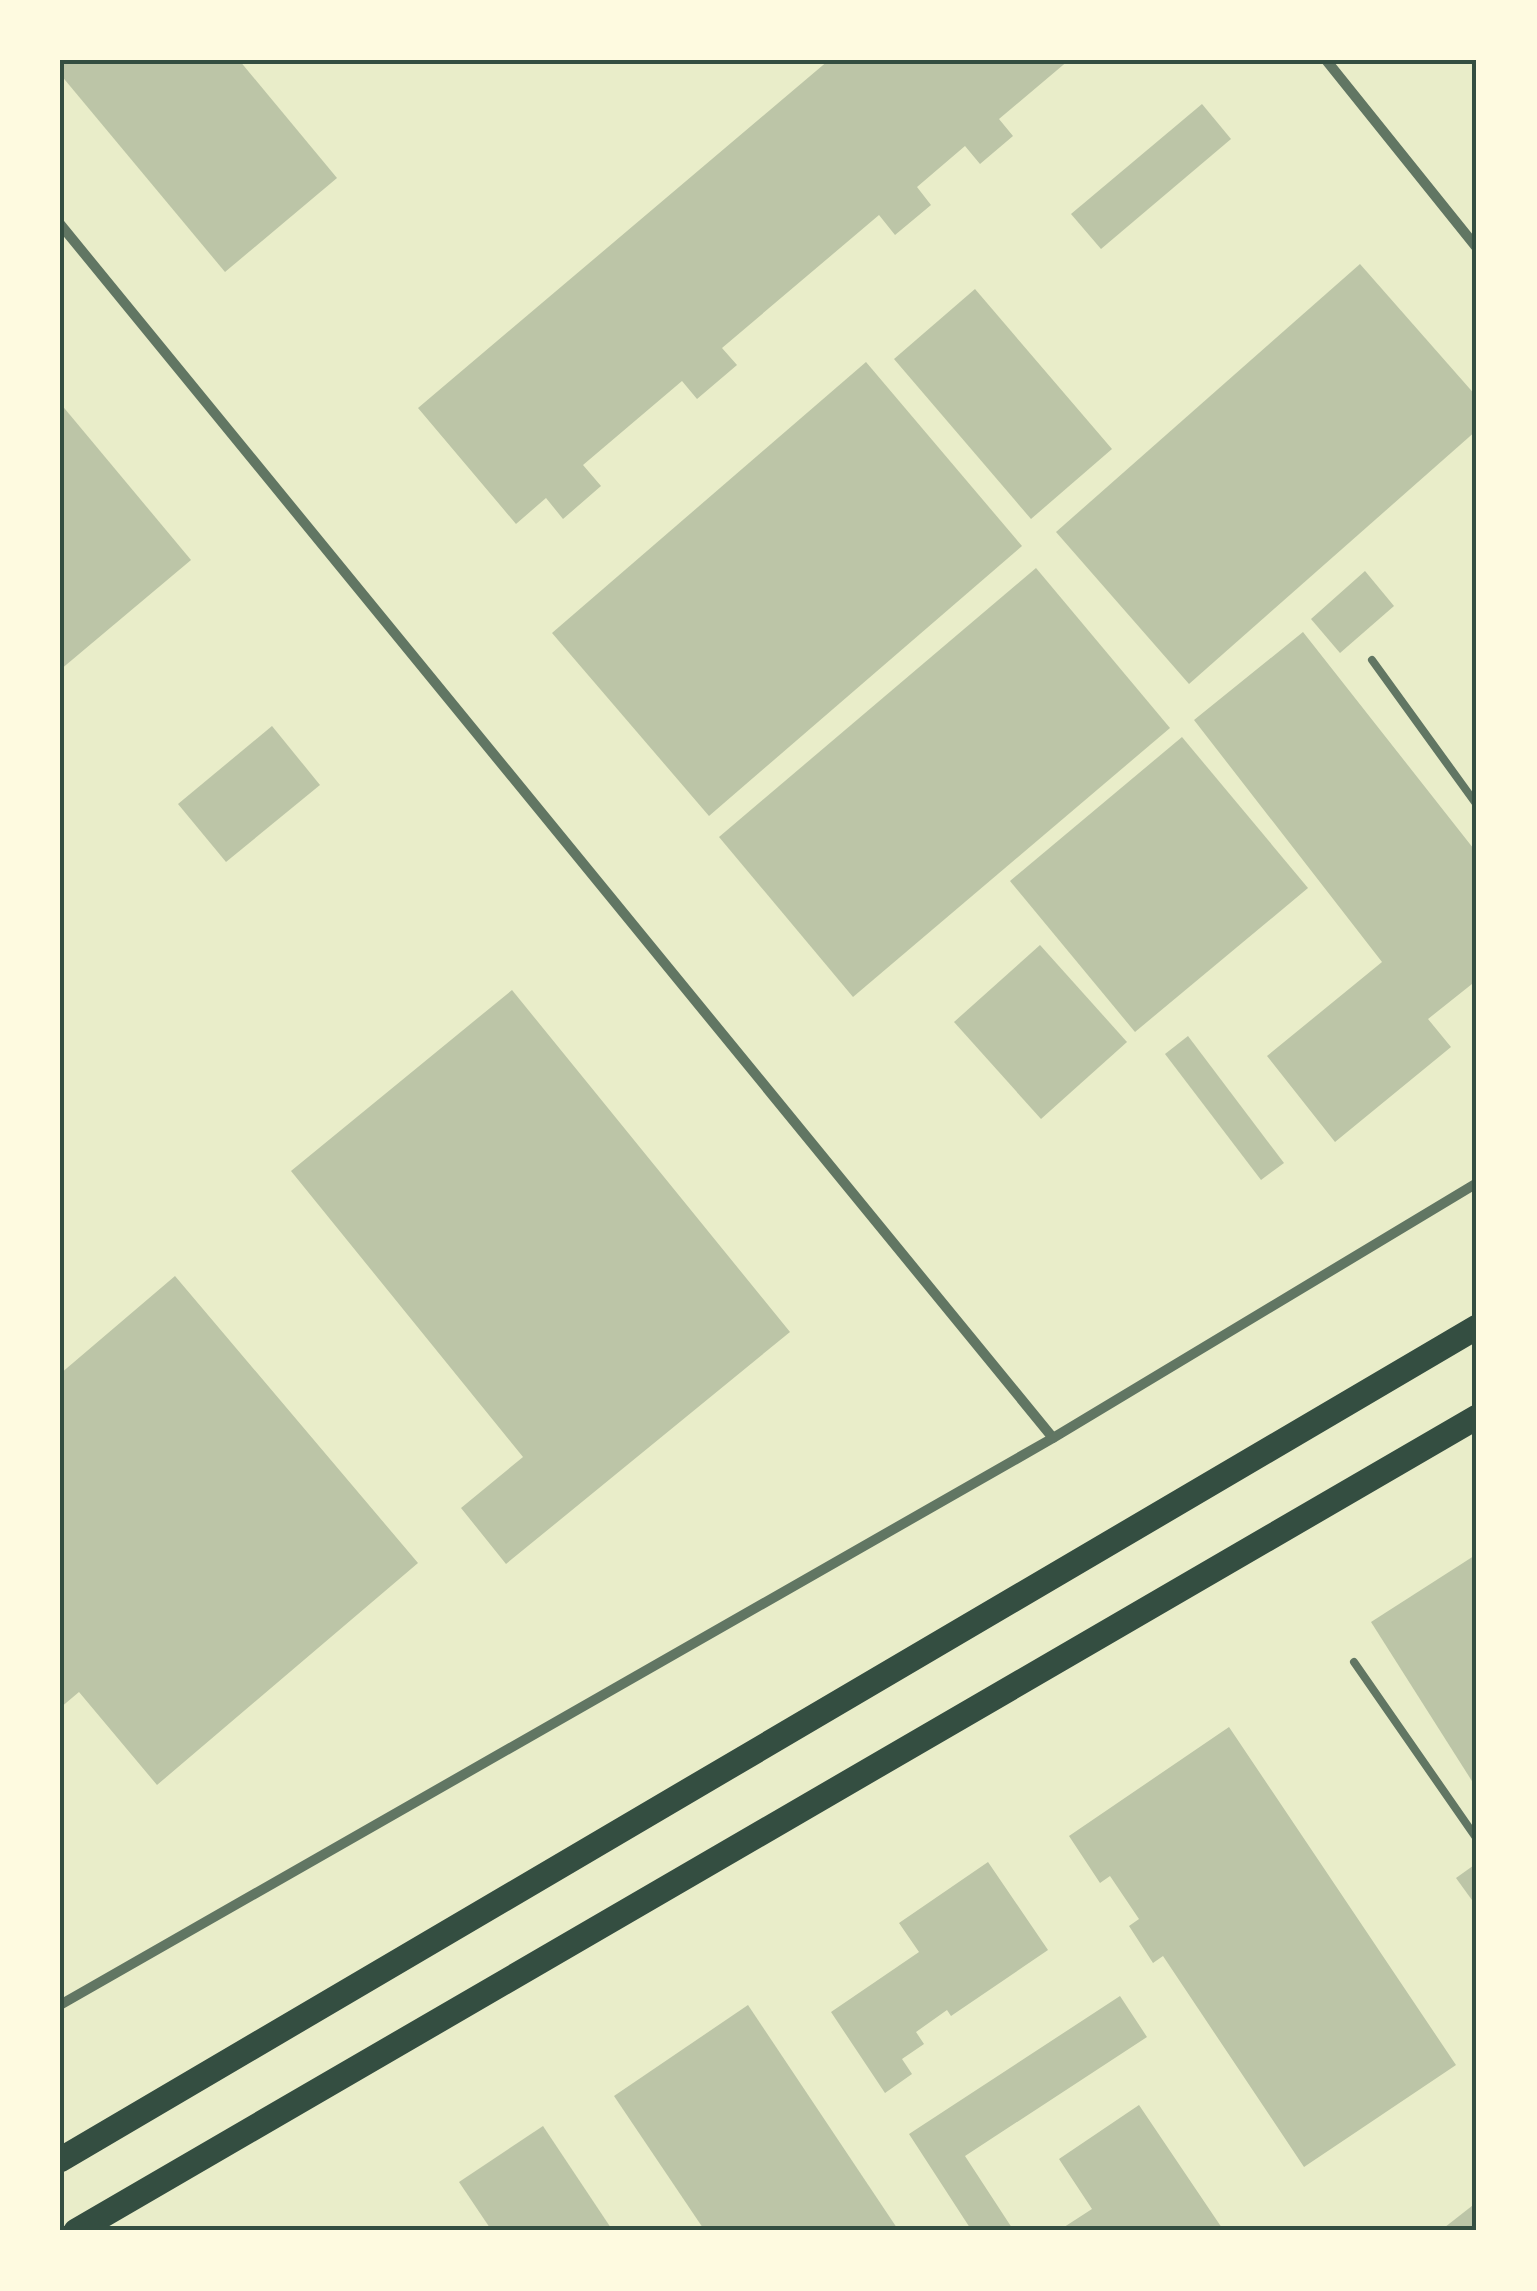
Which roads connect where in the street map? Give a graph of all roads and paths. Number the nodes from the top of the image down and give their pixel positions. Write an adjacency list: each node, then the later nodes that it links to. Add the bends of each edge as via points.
1 (1326, 60): 3 (street)
2 (60, 224): 9 (street)
3 (1477, 248)
4 (1372, 660): 5 (lane)
5 (1477, 805)
6 (1477, 1183): 9 (street)
7 (1477, 1326): 13 (main road)
8 (1477, 1417): 14 (main road)
9 (1053, 1438): 12 (street)
10 (1354, 1662): 11 (lane)
11 (1477, 1839)
12 (60, 2005)
13 (60, 2160)
14 (76, 2231)

